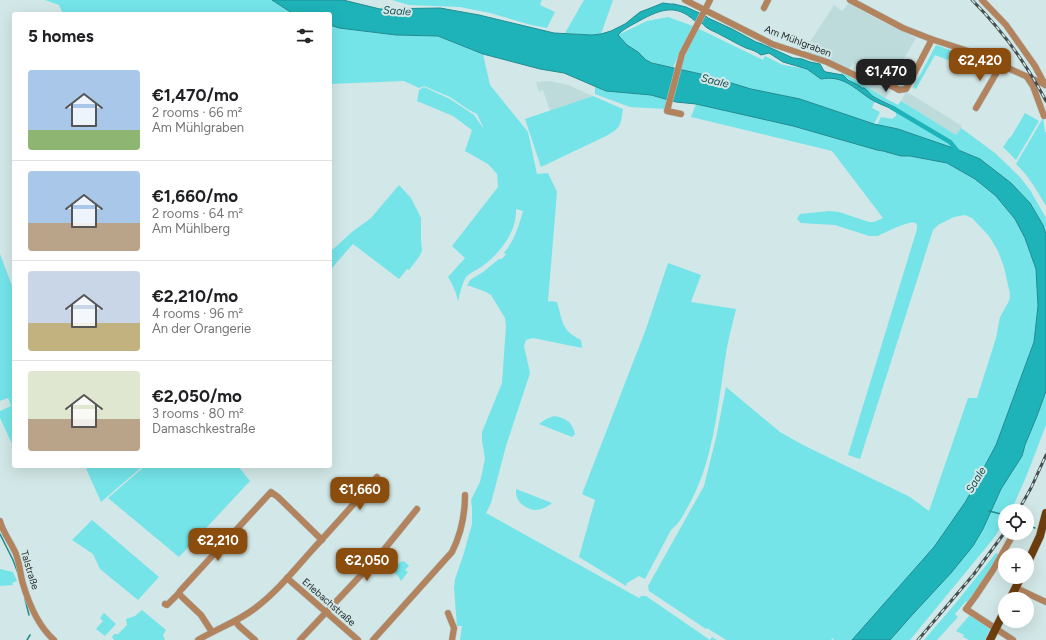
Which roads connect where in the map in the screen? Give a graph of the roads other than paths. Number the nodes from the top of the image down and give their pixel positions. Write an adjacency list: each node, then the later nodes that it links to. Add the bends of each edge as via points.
1 (685, 0): 7 (street, Am Mühlgraben)
2 (710, 0): 7 (street)
3 (768, 0): 6 (street)
4 (850, 0): 8 (street, via 892,23)
5 (982, 0): 11 (street, via 1006,25)
6 (764, 8)
7 (703, 12): 8 (street, Am Mühlgraben, via 772,44 827,62 863,80 876,78 899,90 906,89); 13 (street, via 682,54 667,108)
8 (931, 40): 9 (street, via 968,51)
9 (1001, 65): 10 (street); 12 (street)
10 (1027, 77): 11 (street); 14 (street)
11 (1046, 85)
12 (976, 108)
13 (680, 114)
14 (1044, 116)
15 (377, 477): 21 (street)
16 (465, 495): 42 (street, via 464,516 452,552)
17 (417, 509): 31 (street, via 378,557)
18 (1046, 513): 20 (main road)
19 (0, 521): 37 (street, Talstraße, via 15,553 23,584 41,626)
20 (1043, 537): 23 (main road)
21 (322, 540): 24 (street); 27 (street, via 271,492)
22 (1010, 540): 35 (street, via 966,609)
23 (1034, 552)
24 (287, 578): 31 (street, Erlebachstraße); 33 (street, via 248,614)
25 (1018, 584): 26 (main road)
26 (1016, 588): 28 (main road); 29 (street)
27 (179, 592): 30 (street, via 167,605); 36 (street, via 201,615)
28 (1014, 592)
29 (1046, 602)
30 (165, 604)
31 (326, 612): 40 (street); 41 (street, Erlebachstraße)
32 (448, 613): 43 (street, via 454,628)
33 (235, 620): 36 (street); 39 (street)
34 (998, 625): 35 (main road)
35 (996, 629): 44 (main road); 45 (street)
36 (212, 632): 38 (street)
37 (54, 640)
38 (198, 640)
39 (256, 640)
40 (300, 640)
41 (358, 640)
42 (373, 640)
43 (452, 640)
44 (990, 640)
45 (1013, 640)

